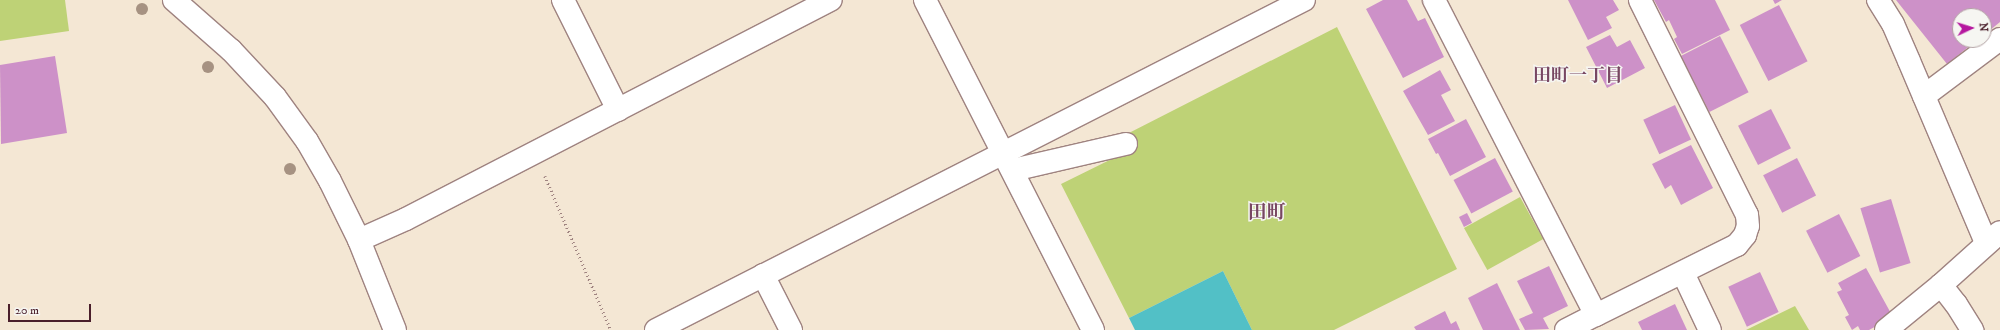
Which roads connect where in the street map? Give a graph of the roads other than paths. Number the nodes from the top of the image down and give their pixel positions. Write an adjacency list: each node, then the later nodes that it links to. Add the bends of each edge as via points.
1 (174, 0): 15 (street, via 231,50 275,97 307,141)
2 (563, 0): 11 (street)
3 (831, 0): 11 (street)
4 (926, 0): 13 (street)
5 (1304, 0): 13 (street)
6 (1434, 0): 19 (street)
7 (1640, 0): 16 (street, via 1747,215 1748,226 1745,236 1737,245)
8 (1878, 0): 10 (street, via 1893,24)
9 (2000, 39): 10 (street)
10 (1924, 96): 14 (street)
11 (618, 110): 15 (street, via 406,219)
12 (1126, 144): 13 (street)
13 (1009, 161): 17 (street); 20 (street)
14 (1993, 237): 18 (street)
15 (359, 240): 21 (street)
16 (1683, 273): 19 (street); 25 (street)
17 (763, 275): 22 (street); 23 (street)
18 (1941, 285): 26 (street); 27 (street)
19 (1596, 315): 24 (street)
20 (1085, 327)
21 (395, 330)
22 (656, 330)
23 (791, 330)
24 (1566, 330)
25 (1710, 330)
26 (1886, 330)
27 (1972, 330)

